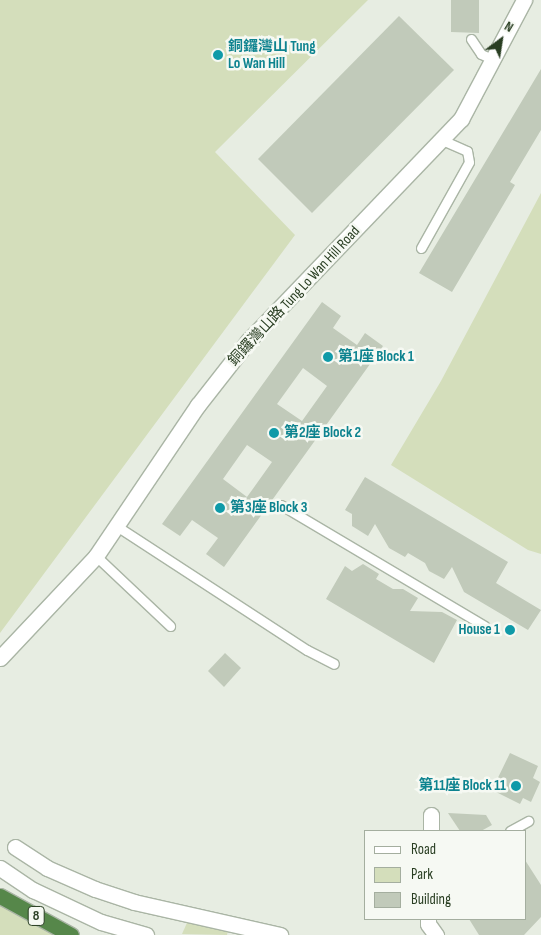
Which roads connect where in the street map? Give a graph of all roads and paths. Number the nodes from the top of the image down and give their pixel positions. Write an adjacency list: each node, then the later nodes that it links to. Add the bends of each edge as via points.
1 (524, 0): 3 (street, 銅鑼灣山路 Tung Lo Wan Hill Road)
2 (472, 39): 3 (lane, via 481,54)
3 (492, 59): 4 (street, 銅鑼灣山路 Tung Lo Wan Hill Road, via 460,119)
4 (442, 140): 5 (lane, via 467,151 469,162); 7 (street, 銅鑼灣山路 Tung Lo Wan Hill Road, via 248,341 198,404)
5 (421, 248)
6 (281, 505): 10 (lane)
7 (115, 526): 8 (street, 銅鑼灣山路 Tung Lo Wan Hill Road); 12 (lane)
8 (96, 556): 9 (lane); 11 (street, 銅鑼灣山路 Tung Lo Wan Hill Road)
9 (170, 626)
10 (485, 626)
11 (0, 658)
12 (334, 664)
13 (431, 815): 15 (street)
14 (528, 821): 16 (lane)
15 (431, 830)
16 (512, 830)
17 (15, 847): 23 (street, via 47,868 134,902)
18 (0, 868): 22 (street, via 33,890 101,922)
19 (0, 896): 21 (highway, 8)
20 (428, 920): 24 (street)
21 (71, 935)
22 (146, 935)
23 (280, 935)
24 (436, 935)

